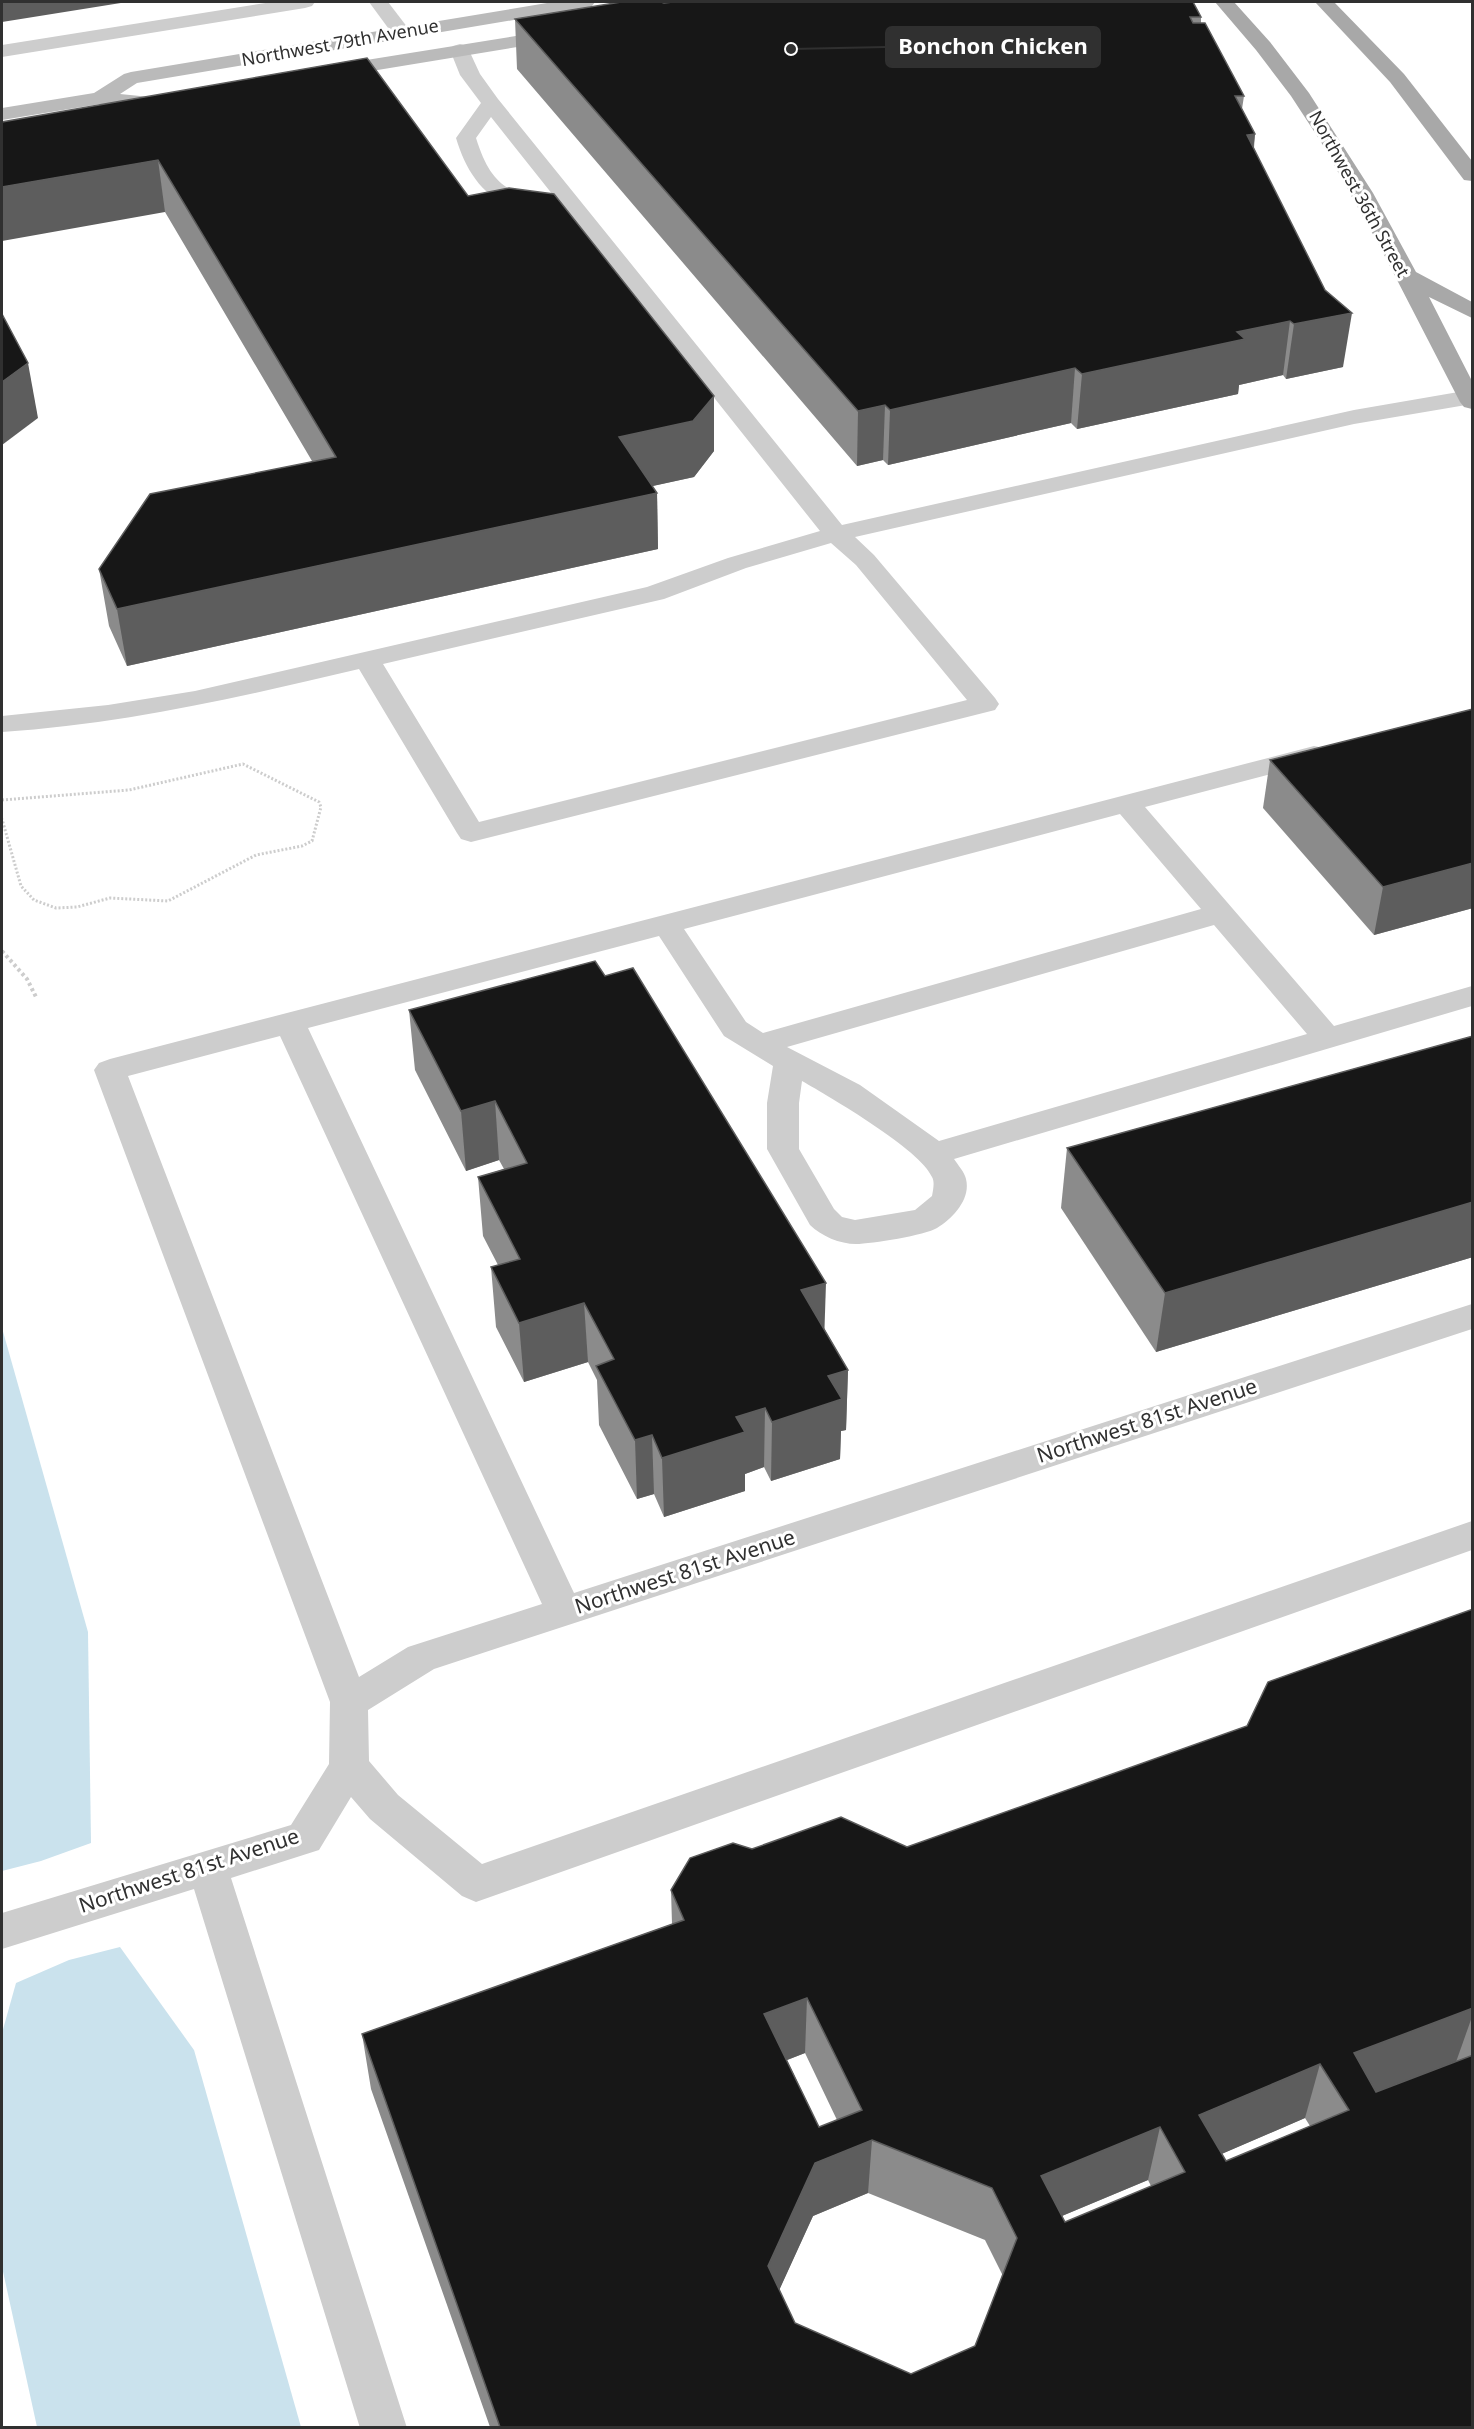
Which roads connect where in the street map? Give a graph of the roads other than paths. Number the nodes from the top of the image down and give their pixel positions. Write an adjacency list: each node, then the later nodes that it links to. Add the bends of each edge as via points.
1 (305, 2): 10 (street)
2 (379, 2): 7 (street)
3 (585, 2): 6 (main road, Northwest 79th Avenue)
4 (1224, 2): 17 (main road, Northwest 36th Street, via 1307,101)
5 (1324, 2): 15 (main road, via 1397,78)
6 (544, 8): 7 (main road, Northwest 79th Avenue); 9 (main road, via 520,25)
7 (401, 32): 9 (main road, Northwest 79th Avenue, via 355,52 318,60 304,72); 12 (main road, Northwest 79th Avenue, via 131,78)
8 (583, 32): 9 (main road, Northwest 79th Avenue)
9 (460, 50): 13 (street, via 470,75)
10 (2, 51)
11 (185, 97): 12 (main road, Northwest 79th Avenue, via 150,103)
12 (100, 98): 14 (main road, Northwest 79th Avenue)
13 (491, 104): 16 (street); 16 (street, via 466,138 471,157 485,179 504,197 536,209)
14 (2, 114)
15 (1473, 175)
16 (583, 217): 20 (street)
17 (1406, 276): 18 (main road); 19 (main road, Northwest 36th Street)
18 (1473, 311)
19 (1472, 399): 20 (street, via 1354,417)
20 (836, 534): 21 (street, via 737,563 655,593); 21 (street, via 865,560 985,704 471,833)
21 (367, 660): 22 (street, via 153,707)
22 (2, 724)
23 (1334, 748): 24 (street)
24 (1126, 803): 25 (street); 26 (street)
25 (1220, 914): 29 (street); 30 (street, via 818,1025)
26 (666, 924): 28 (street); 30 (street, via 735,1029)
27 (1473, 996): 29 (street)
28 (290, 1023): 35 (street); 36 (street, via 110,1070)
29 (1327, 1038): 32 (street)
30 (759, 1045): 31 (street)
31 (789, 1061): 32 (street, via 849,1093); 32 (street, via 783,1103 783,1149 831,1226 855,1232 925,1220 948,1200 950,1179)
32 (934, 1154)
33 (1473, 1316): 35 (street, Northwest 81st Avenue)
34 (1473, 1535): 37 (street, via 476,1884 384,1807)
35 (564, 1611): 36 (street, Northwest 81st Avenue, via 421,1658)
36 (349, 1702): 37 (street)
37 (349, 1766): 38 (street, Northwest 81st Avenue, via 305,1838)
38 (208, 1868): 39 (street, Northwest 81st Avenue); 40 (street)
39 (2, 1931)
40 (384, 2427)

